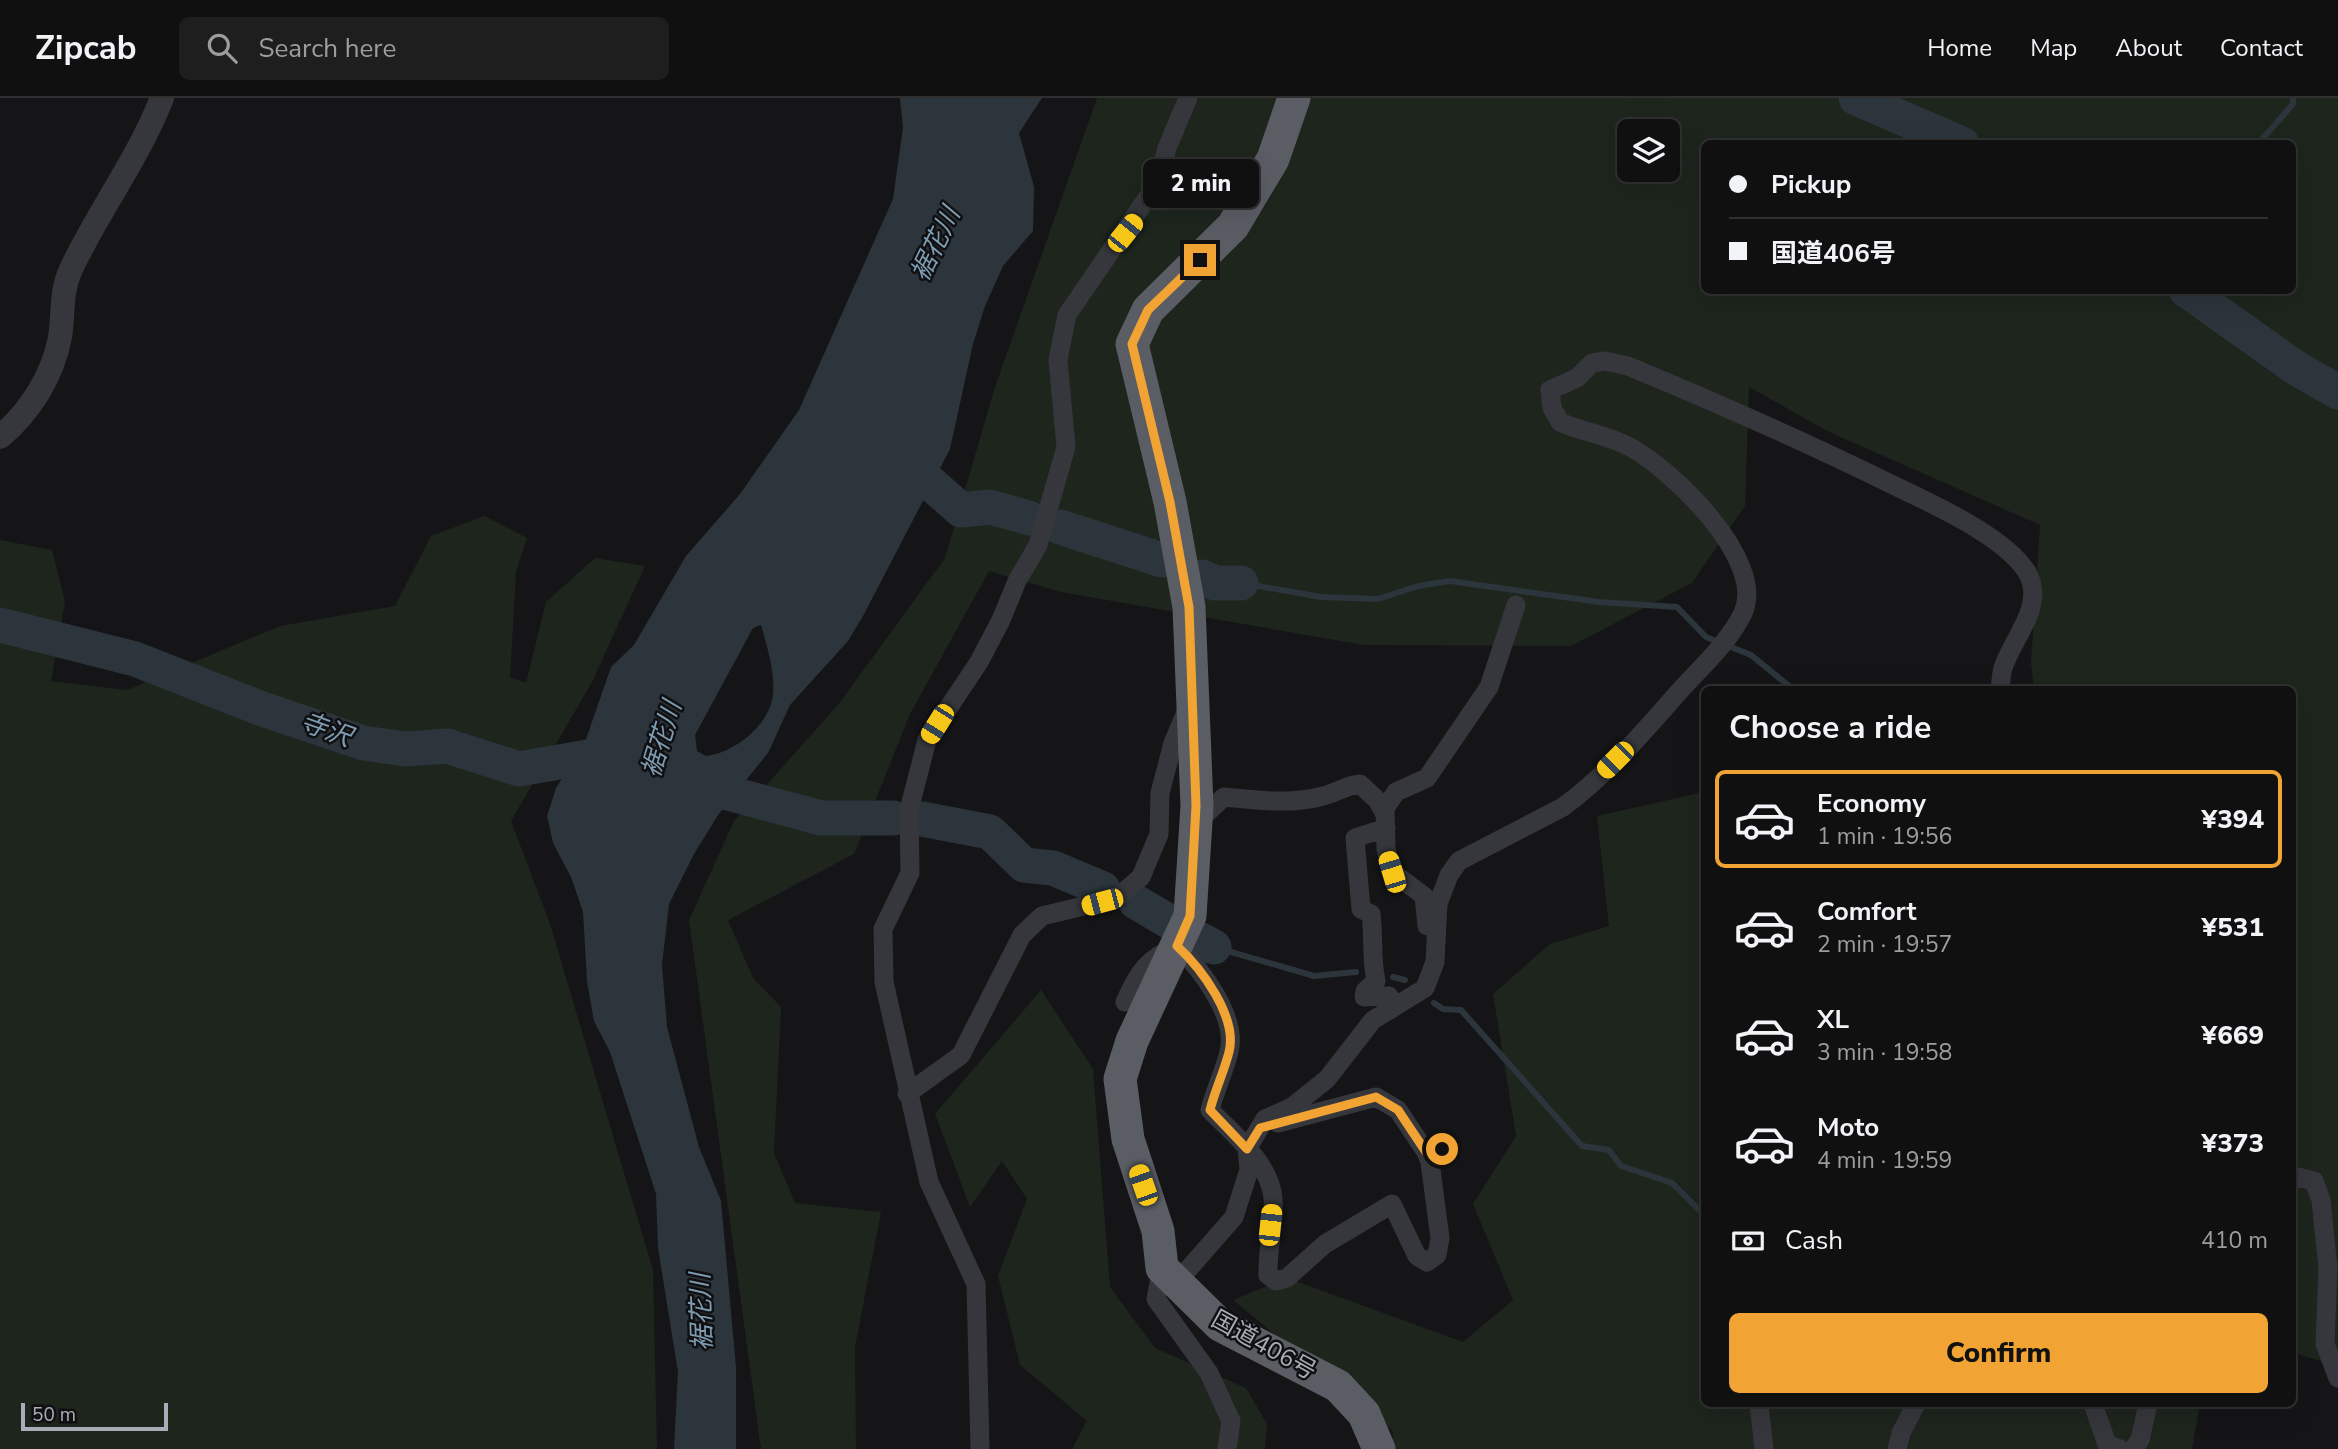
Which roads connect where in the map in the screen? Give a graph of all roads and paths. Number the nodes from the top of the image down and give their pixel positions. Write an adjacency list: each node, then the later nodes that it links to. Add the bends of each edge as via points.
1 (162, 98): 4 (street, via 134,158 70,270 62,294 60,338 45,382)
2 (1188, 98): 14 (street, via 1158,182 1067,315 1058,360 1066,447 1038,545 979,662 927,740 916,773 909,810 910,873 883,929 884,982)
3 (1294, 98): 7 (highway, via 1273,159 1233,226 1148,310 1132,344 1170,502 1189,607)
4 (0, 437)
5 (1516, 606): 8 (street, via 1489,687 1427,778 1396,792 1385,808)
6 (2001, 686): 10 (street, via 2003,669 2027,621 2032,594 2028,574 2005,548 1950,513 1789,434 1628,366 1592,363 1577,378 1550,390 1560,422 1630,447 1677,482 1724,536 1744,579 1744,611 1730,634 1651,723 1578,796 1458,861 1438,904)
7 (1195, 693): 9 (highway); 14 (street, via 1173,743 1160,793 1159,834 1141,877 1117,898 1042,916 1022,935 961,1055)
8 (1385, 821): 9 (street, via 1377,800 1360,784 1323,796 1271,802 1224,797); 10 (street, via 1392,872 1424,896 1427,928); 13 (street, via 1356,838 1361,909 1371,914 1374,938 1370,955 1376,981 1364,998 1389,996)
9 (1196, 824): 11 (highway, via 1190,916)
10 (1436, 942): 13 (street, via 1435,962 1425,988)
11 (1177, 946): 12 (street, via 1155,956 1135,980); 16 (street, via 1201,969 1224,1012 1230,1050 1210,1110); 18 (highway, via 1132,1041 1120,1079 1128,1139)
12 (1125, 1002)
13 (1390, 1010): 15 (street, via 1373,1020 1327,1079 1292,1107 1265,1119)
14 (907, 1094): 24 (street, via 929,1182 976,1284)
15 (1260, 1128): 16 (street); 16 (street, via 1376,1097 1398,1110 1434,1151 1430,1162 1440,1238 1437,1255 1427,1262 1417,1256 1392,1204 1325,1244 1287,1278 1276,1282 1268,1275 1267,1251 1273,1199 1267,1176)
16 (1247, 1149): 18 (street, via 1249,1170 1234,1217)
17 (2296, 1178): 19 (street, via 2314,1181 2321,1200 2328,1268 2325,1344)
18 (1170, 1274): 25 (street, via 1156,1299 1209,1373 1231,1422); 26 (highway, 国道406号, via 1220,1325 1338,1386 1364,1414)
19 (2338, 1378)
20 (1759, 1407): 27 (street)
21 (1914, 1407): 28 (street)
22 (2094, 1407): 29 (street, via 2106,1444)
23 (2147, 1407): 30 (street, via 2140,1440)
24 (980, 1449)
25 (1227, 1449)
26 (1379, 1449)
27 (1764, 1449)
28 (1897, 1449)
29 (2120, 1449)
30 (2133, 1449)

